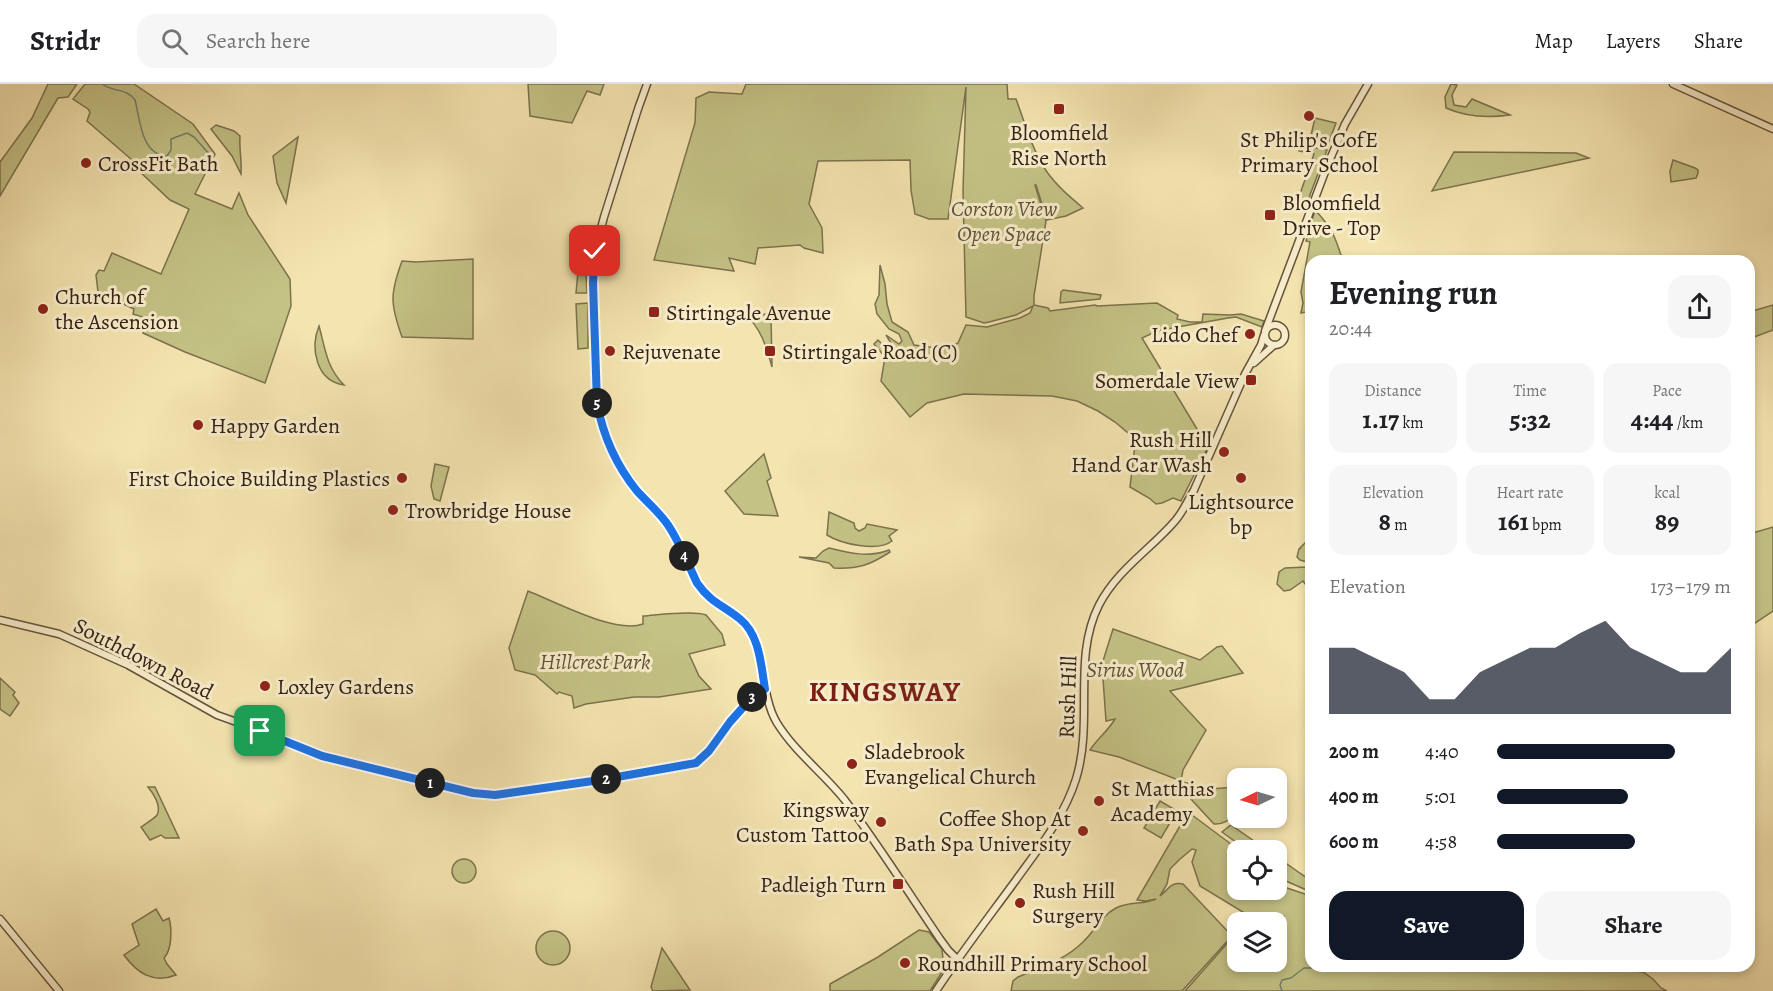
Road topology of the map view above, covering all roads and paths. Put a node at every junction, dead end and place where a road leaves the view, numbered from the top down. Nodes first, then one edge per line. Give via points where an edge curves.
1 (647, 84) edge
2 (1368, 84) edge
3 (1673, 84) edge
4 (1773, 129) edge
5 (1278, 300) junction
6 (1275, 325) junction
7 (1265, 333) junction
8 (1274, 345) junction
9 (1245, 374) junction
10 (0, 620) edge
11 (765, 689) junction
12 (0, 919) edge
13 (957, 959) junction
14 (59, 991) edge
15 (936, 991) edge

1 - 11 street via 595,251 600,419 615,458 669,526 703,592 749,627
2 - 5 street via 1328,164
3 - 4 street
5 - 6 street
5 - 7 street, Rush Hill
6 - 7 street
6 - 8 street via 1285,335 1281,343
7 - 8 street via 1266,340
7 - 9 street, Rush Hill
8 - 9 street, Rush Hill
9 - 13 street, Rush Hill via 1177,519 1120,575 1106,593 1090,627 1085,653 1081,760 1063,812
10 - 11 street, Southdown Road via 59,634 128,665 217,715 322,756 487,795 696,763 754,695
11 - 13 street via 778,724 843,798
12 - 14 street
13 - 15 street, Rush Hill

